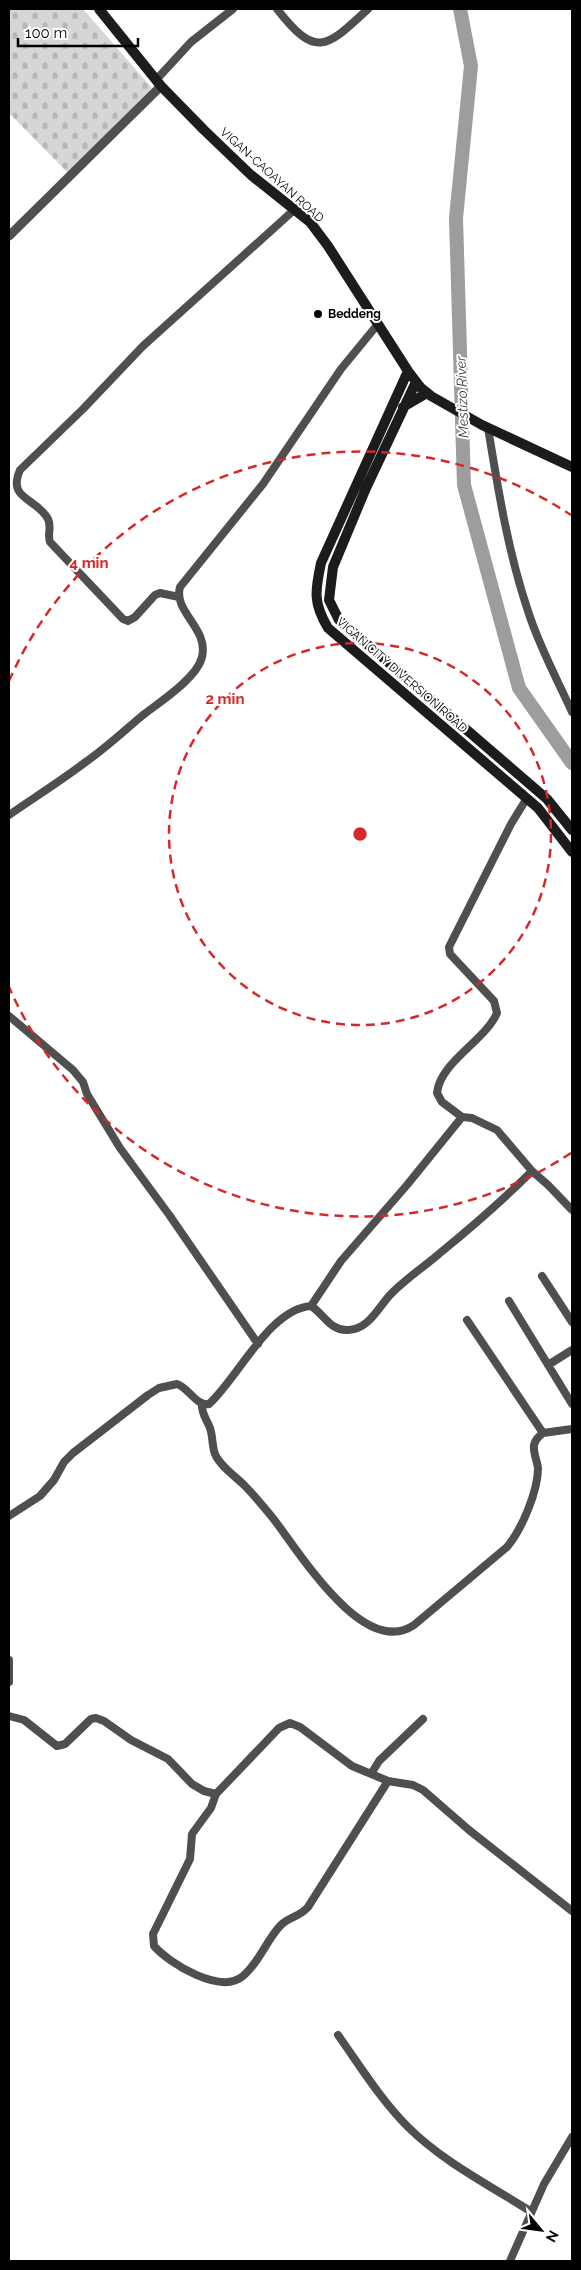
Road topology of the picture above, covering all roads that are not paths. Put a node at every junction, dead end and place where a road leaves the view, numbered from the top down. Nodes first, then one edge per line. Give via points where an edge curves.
1 (99, 9) edge
2 (233, 9) edge
3 (277, 9) edge
4 (368, 9) edge
5 (158, 83) junction
6 (294, 210) junction
7 (9, 236) edge
8 (378, 324) junction
9 (402, 361) junction
10 (408, 371) junction
11 (416, 382) junction
12 (429, 394) junction
13 (395, 399) junction
14 (402, 408) junction
15 (485, 427) junction
16 (572, 467) edge
17 (179, 597) junction
18 (426, 696) junction
19 (418, 706) junction
20 (572, 712) edge
21 (527, 798) junction
22 (9, 815) edge
23 (572, 830) edge
24 (572, 852) edge
25 (9, 1016) edge
26 (462, 1117) junction
27 (532, 1171) junction
28 (572, 1210) edge
29 (542, 1276) dead end
30 (509, 1301) dead end
31 (310, 1306) junction
32 (467, 1320) dead end
33 (572, 1322) edge
34 (258, 1344) junction
35 (572, 1350) edge
36 (548, 1365) junction
37 (202, 1404) junction
38 (572, 1404) edge
39 (572, 1429) edge
40 (543, 1433) junction
41 (9, 1516) edge
42 (9, 1660) edge
43 (9, 1682) edge
44 (9, 1716) edge
45 (423, 1719) dead end
46 (371, 1774) junction
47 (388, 1781) junction
48 (216, 1794) junction
49 (572, 1911) edge
50 (338, 2035) dead end
51 (572, 2137) edge
52 (530, 2211) junction
53 (510, 2261) edge

1 - 5 main road, VIGAN-CAOAYAN ROAD
2 - 5 street via 191,42
3 - 4 street via 297,34 317,43 335,37
5 - 6 main road, VIGAN-CAOAYAN ROAD via 251,175
5 - 7 street
6 - 8 main road, VIGAN-CAOAYAN ROAD via 310,222 328,246
6 - 17 street via 143,346 20,470 16,479 19,492 48,519 50,542 123,619 128,621 135,617 160,593
8 - 9 main road, VIGAN-CAOAYAN ROAD
8 - 17 street via 341,369 263,484 183,583
9 - 10 main road, VIGAN-CAOAYAN ROAD
9 - 13 main road, VIGAN CITY DIVERSION ROAD
10 - 11 main road, VIGAN-CAOAYAN ROAD
10 - 13 main road, VIGAN CITY DIVERSION ROAD
11 - 12 main road, VIGAN-CAOAYAN ROAD
11 - 14 main road, VIGAN CITY DIVERSION ROAD
12 - 14 main road
12 - 15 main road, VIGAN-CAOAYAN ROAD
13 - 19 main road, VIGAN CITY DIVERSION ROAD via 321,563 316,603 328,628
14 - 18 main road, VIGAN CITY DIVERSION ROAD via 333,567 329,600 338,620
15 - 16 main road, VIGAN-CAOAYAN ROAD
15 - 20 street via 528,611
17 - 22 street via 203,642 203,656 198,668 89,760
18 - 19 main road
18 - 23 main road, VIGAN CITY DIVERSION ROAD via 547,798
19 - 21 main road, VIGAN CITY DIVERSION ROAD
21 - 24 main road, VIGAN CITY DIVERSION ROAD
21 - 26 street via 449,947 450,954 497,1008 495,1018 440,1080 439,1098
25 - 34 street via 83,1082 120,1148
26 - 27 street via 467,1116 497,1130
26 - 31 street via 340,1261
27 - 28 street
27 - 31 street via 400,1285 361,1326 346,1331 338,1329
29 - 33 street
30 - 36 street
31 - 34 street via 283,1318
32 - 40 street
34 - 37 street via 212,1402
35 - 36 street
36 - 38 street
37 - 40 street via 218,1458 272,1517 324,1587 356,1616 393,1632 414,1625 511,1542 532,1496 538,1470 534,1445
37 - 41 street via 177,1384 155,1390 68,1457 40,1496
39 - 40 street
42 - 43 street
44 - 48 street via 24,1720 57,1746 65,1744 91,1719 99,1718 131,1740 168,1759 199,1789
45 - 46 street via 379,1761
46 - 47 street
46 - 48 street via 352,1766 290,1723 272,1733
47 - 48 street via 308,1907 301,1915 281,1925 247,1972 230,1981 195,1976 157,1949 153,1942 153,1934 191,1856 192,1834 211,1808
47 - 49 street via 424,1790
50 - 52 street via 392,2110 409,2128 436,2151
51 - 52 street
52 - 53 street

